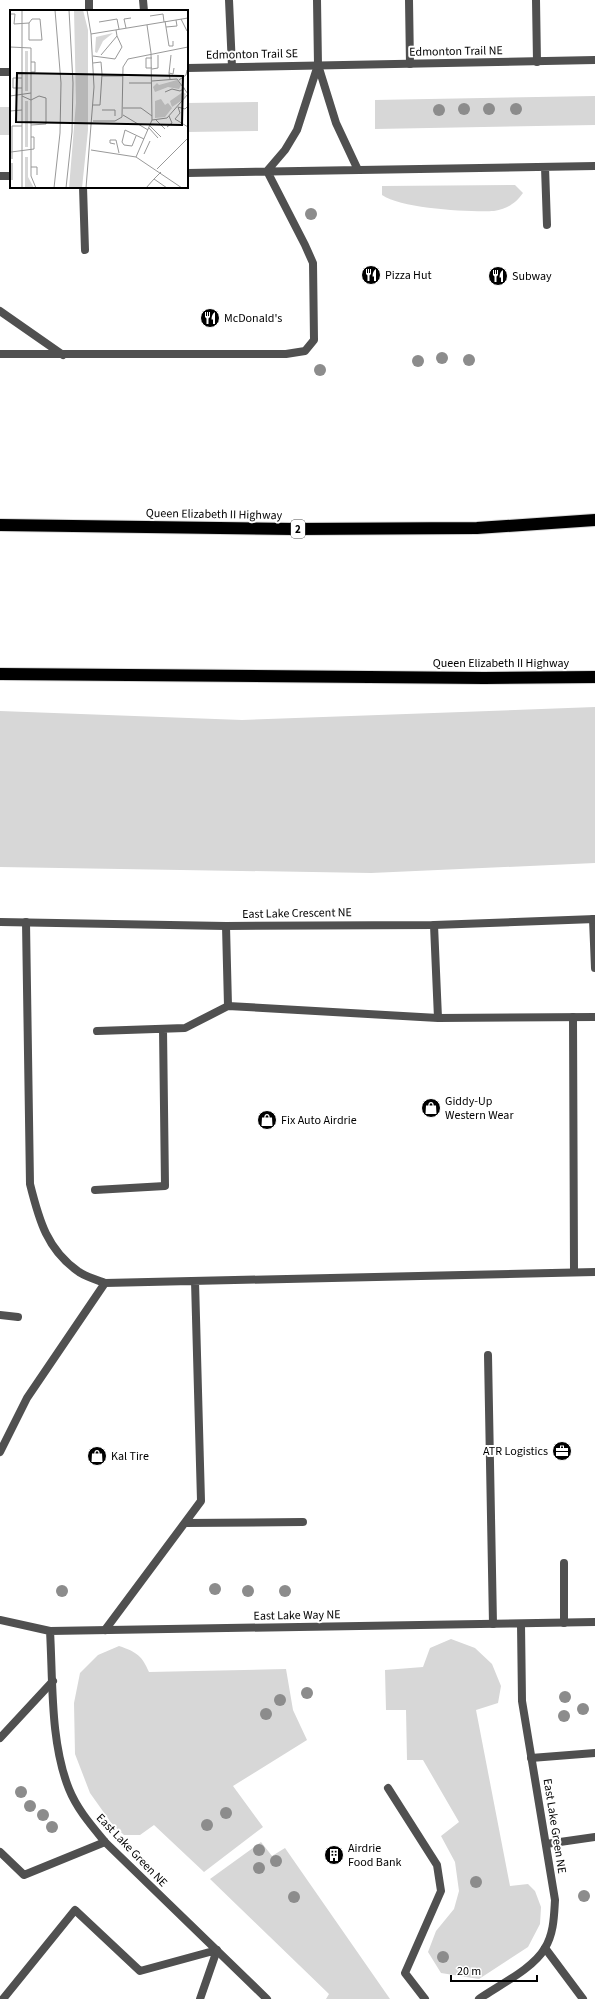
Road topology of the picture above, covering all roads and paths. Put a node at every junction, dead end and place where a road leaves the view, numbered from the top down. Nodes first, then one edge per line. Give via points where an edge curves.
1 (142, 0) edge
2 (230, 0) edge
3 (317, 0) edge
4 (409, 0) edge
5 (536, 0) edge
6 (144, 10) edge
7 (595, 60) edge
8 (537, 62) junction
9 (410, 64) junction
10 (318, 65) junction
11 (232, 67) junction
12 (188, 68) edge
13 (595, 166) edge
14 (545, 167) junction
15 (358, 170) junction
16 (267, 171) junction
17 (188, 173) edge
18 (84, 188) edge
19 (547, 226) dead end
20 (85, 250) dead end
21 (0, 311) edge
22 (0, 354) edge
23 (63, 355) junction
24 (595, 520) edge
25 (0, 525) edge
26 (0, 674) edge
27 (595, 676) edge
28 (594, 919) edge
29 (0, 922) edge
30 (26, 922) junction
31 (434, 924) junction
32 (226, 926) junction
33 (595, 968) edge
34 (228, 1006) junction
35 (595, 1017) edge
36 (438, 1018) junction
37 (574, 1018) junction
38 (163, 1028) junction
39 (97, 1031) dead end
40 (95, 1190) dead end
41 (574, 1272) junction
42 (595, 1272) edge
43 (195, 1281) junction
44 (105, 1283) junction
45 (0, 1315) edge
46 (18, 1317) dead end
47 (488, 1355) dead end
48 (0, 1452) edge
49 (303, 1522) dead end
50 (185, 1523) junction
51 (564, 1563) dead end
52 (0, 1620) edge
53 (595, 1622) edge
54 (564, 1623) junction
55 (493, 1624) junction
56 (521, 1624) junction
57 (105, 1630) junction
58 (50, 1631) junction
59 (53, 1681) junction
60 (0, 1738) edge
61 (595, 1753) edge
62 (531, 1758) junction
63 (388, 1788) dead end
64 (595, 1837) edge
65 (105, 1842) junction
66 (546, 1844) junction
67 (0, 1852) edge
68 (545, 1948) junction
69 (217, 1950) junction
70 (482, 1998) edge
71 (3, 1999) edge
72 (200, 1999) edge
73 (267, 1999) edge
74 (425, 1999) edge
75 (583, 1999) edge

1 - 6 street
2 - 11 street
3 - 10 street
4 - 9 street
5 - 8 street
7 - 8 street, Edmonton Trail NE
8 - 9 street, Edmonton Trail NE
9 - 10 street, Edmonton Trail NE
10 - 11 street, Edmonton Trail SE
10 - 15 street via 336,123
10 - 16 street via 297,130 285,150
11 - 12 street, Edmonton Trail SE
13 - 14 street
14 - 15 street
14 - 19 street
15 - 16 street
16 - 17 street
16 - 23 street via 306,245 313,264 314,340 305,351 286,354
18 - 20 street
21 - 23 street
22 - 23 street
24 - 25 highway, Queen Elizabeth II Highway / 2 via 461,528 294,529
26 - 27 highway, Queen Elizabeth II Highway via 484,678
28 - 31 street, East Lake Crescent NE
28 - 33 street
29 - 30 street, East Lake Crescent NE
30 - 32 street, East Lake Crescent NE
30 - 44 street via 30,1184 39,1220 56,1252 80,1272
31 - 32 street, East Lake Crescent NE
31 - 36 street
32 - 34 street
34 - 36 street
34 - 38 street via 185,1028
35 - 37 street
36 - 37 street
37 - 41 street
38 - 39 street
38 - 40 street via 166,1186
41 - 42 street
41 - 43 street
43 - 44 street
43 - 50 street via 201,1502
44 - 48 street via 27,1398
45 - 46 street
47 - 55 street
49 - 50 street
50 - 57 street
51 - 54 street
52 - 58 street, East Lake Way NE
53 - 54 street, East Lake Way NE
54 - 56 street, East Lake Way NE
55 - 56 street, East Lake Way NE
55 - 57 street, East Lake Way NE
56 - 62 street, East Lake Green NE via 522,1701
57 - 58 street, East Lake Way NE
58 - 59 street, East Lake Green NE
59 - 60 street
59 - 65 street, East Lake Green NE via 60,1762 69,1789 83,1816
61 - 62 street
62 - 66 street, East Lake Green NE
63 - 74 street via 437,1865 441,1891 405,1973
64 - 66 street
65 - 67 street via 24,1875
65 - 69 street, East Lake Green NE
66 - 68 street, East Lake Green NE via 555,1900 554,1924
68 - 70 street, East Lake Green NE via 531,1964
68 - 75 street
69 - 71 street via 140,1971 75,1910
69 - 72 street
69 - 73 street, East Lake Green NE

